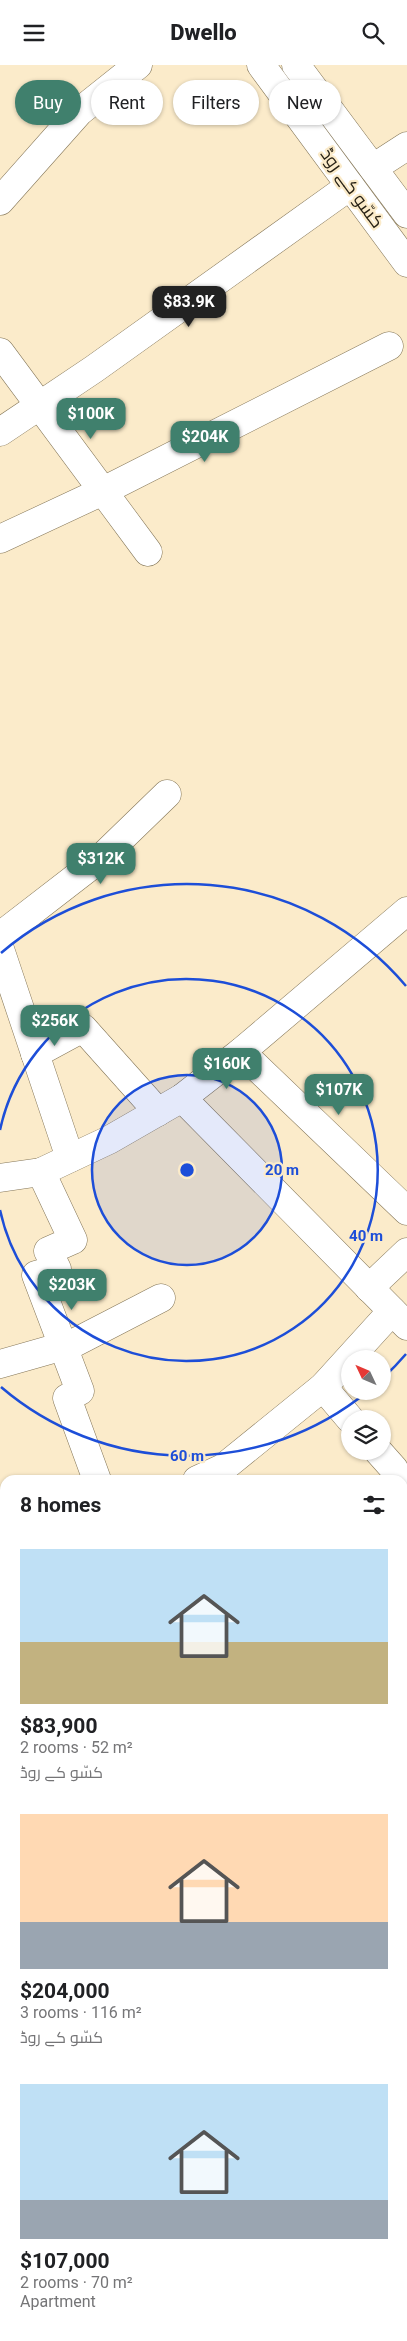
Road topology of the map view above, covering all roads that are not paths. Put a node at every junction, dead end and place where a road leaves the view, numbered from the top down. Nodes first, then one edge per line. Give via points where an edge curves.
1 (138, 65) edge
2 (261, 65) edge
3 (296, 65) edge
4 (407, 145) edge
5 (373, 168) junction
6 (350, 187) junction
7 (0, 201) edge
8 (407, 214) edge
9 (407, 263) edge
10 (389, 346) dead end
11 (0, 352) edge
12 (39, 404) junction
13 (0, 432) edge
14 (103, 491) junction
15 (0, 539) edge
16 (148, 552) dead end
17 (167, 794) dead end
18 (407, 911) edge
19 (0, 936) edge
20 (0, 949) edge
21 (241, 1053) junction
22 (35, 1054) junction
23 (182, 1098) junction
24 (158, 1112) junction
25 (70, 1158) junction
26 (40, 1172) junction
27 (0, 1178) edge
28 (407, 1211) edge
29 (407, 1252) edge
30 (369, 1289) junction
31 (161, 1298) dead end
32 (399, 1319) edge
33 (62, 1346) junction
34 (0, 1364) edge
35 (323, 1387) junction
36 (342, 1410) edge
37 (386, 1460) edge
38 (95, 1475) edge
39 (208, 1475) edge
40 (397, 1475) edge

1 - 7 street via 79,112
2 - 6 street, کسّو کے روڈ
3 - 5 street, کسّو کے روڈ
4 - 5 street
5 - 8 street, کسّو کے روڈ
6 - 9 street, کسّو کے روڈ
6 - 12 street via 94,369
10 - 14 street
11 - 12 street
12 - 13 street
12 - 14 street
14 - 15 street
14 - 16 street
17 - 19 street via 101,858
18 - 21 street
20 - 22 street
21 - 23 street
21 - 28 street
22 - 24 street via 83,1028
22 - 25 street
23 - 24 street
23 - 30 street
24 - 25 street via 110,1140
25 - 26 street
26 - 27 street
26 - 33 street via 73,1240 48,1251 57,1269 36,1275
29 - 30 street
30 - 32 street
31 - 33 street via 74,1343
32 - 35 street
33 - 34 street
33 - 38 street via 80,1391 67,1398
35 - 36 street
35 - 39 street via 223,1468
37 - 40 street

